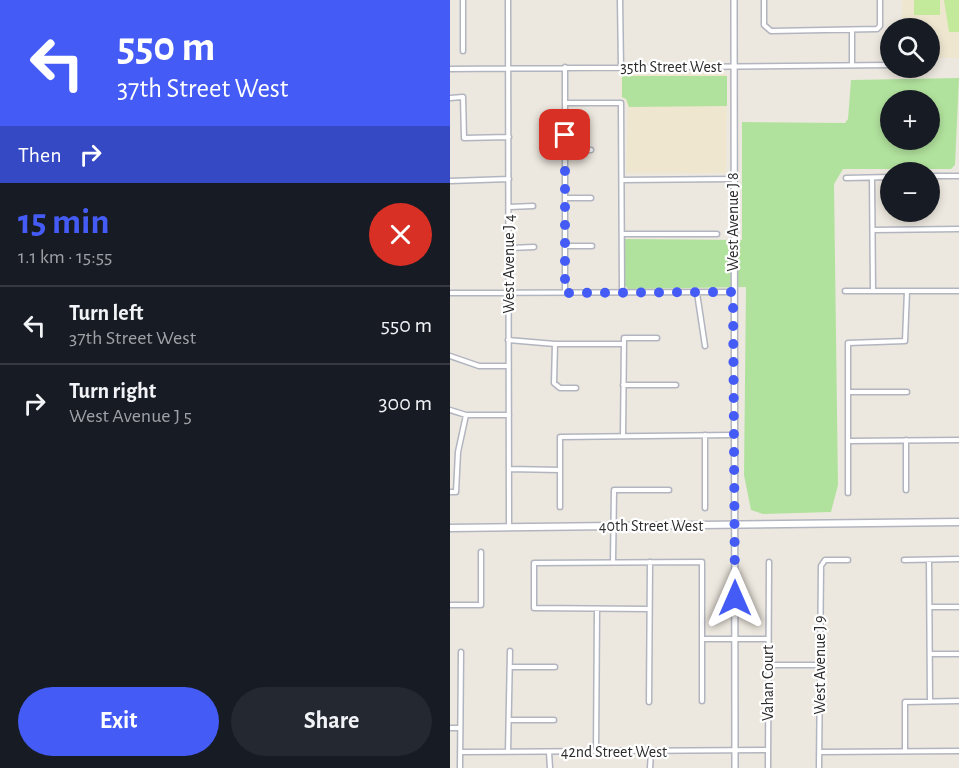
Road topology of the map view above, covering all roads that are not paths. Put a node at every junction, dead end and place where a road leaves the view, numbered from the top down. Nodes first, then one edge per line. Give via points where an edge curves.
1 (463, 0) edge
2 (508, 0) edge
3 (620, 0) edge
4 (734, 0) edge
5 (764, 0) edge
6 (880, 0) edge
7 (852, 30) junction
8 (463, 51) dead end
9 (852, 65) junction
10 (880, 65) edge
11 (734, 66) junction
12 (565, 67) junction
13 (508, 68) junction
14 (621, 68) junction
15 (450, 69) edge
16 (450, 98) edge
17 (565, 103) junction
18 (509, 137) junction
19 (591, 150) dead end
20 (565, 151) junction
21 (940, 176) edge
22 (959, 176) edge
23 (846, 178) dead end
24 (872, 178) junction
25 (880, 178) edge
26 (509, 179) junction
27 (733, 179) junction
28 (622, 180) junction
29 (450, 181) edge
30 (565, 198) junction
31 (591, 198) dead end
32 (533, 206) dead end
33 (509, 207) junction
34 (959, 229) edge
35 (873, 230) junction
36 (622, 234) junction
37 (717, 234) dead end
38 (566, 246) junction
39 (592, 246) dead end
40 (534, 247) dead end
41 (509, 248) junction
42 (845, 291) dead end
43 (873, 291) junction
44 (907, 291) junction
45 (959, 291) edge
46 (733, 292) junction
47 (450, 293) edge
48 (509, 293) junction
49 (565, 293) junction
50 (622, 293) junction
51 (697, 293) junction
52 (657, 338) dead end
53 (508, 340) junction
54 (555, 344) junction
55 (624, 344) junction
56 (705, 346) dead end
57 (450, 356) edge
58 (508, 366) junction
59 (623, 385) junction
60 (676, 385) dead end
61 (576, 388) dead end
62 (848, 392) junction
63 (907, 392) dead end
64 (450, 410) edge
65 (466, 415) junction
66 (509, 415) junction
67 (705, 435) junction
68 (733, 435) junction
69 (623, 436) junction
70 (906, 440) junction
71 (959, 440) edge
72 (848, 441) junction
73 (510, 469) junction
74 (560, 470) junction
75 (669, 490) dead end
76 (906, 490) dead end
77 (450, 492) edge
78 (848, 494) dead end
79 (560, 507) dead end
80 (705, 508) dead end
81 (959, 522) edge
82 (614, 526) junction
83 (735, 526) junction
84 (450, 528) edge
85 (509, 528) junction
86 (482, 552) dead end
87 (959, 559) edge
88 (848, 560) dead end
89 (904, 560) dead end
90 (929, 560) junction
91 (613, 562) junction
92 (650, 562) junction
93 (769, 562) dead end
94 (450, 605) edge
95 (930, 607) junction
96 (959, 607) edge
97 (597, 609) junction
98 (649, 609) junction
99 (702, 639) junction
100 (735, 639) junction
101 (768, 639) junction
102 (510, 651) dead end
103 (460, 652) dead end
104 (930, 654) junction
105 (959, 654) edge
106 (768, 665) junction
107 (820, 665) junction
108 (510, 667) junction
109 (555, 667) dead end
110 (702, 700) dead end
111 (930, 701) junction
112 (959, 701) edge
113 (649, 702) dead end
114 (509, 720) junction
115 (554, 720) dead end
116 (450, 728) edge
117 (460, 728) junction
118 (767, 750) junction
119 (508, 751) junction
120 (735, 751) junction
121 (905, 751) junction
122 (460, 752) junction
123 (549, 752) junction
124 (596, 752) junction
125 (651, 752) junction
126 (820, 752) junction
127 (959, 752) edge
128 (460, 768) edge
129 (550, 768) edge
130 (651, 768) edge
131 (735, 768) edge
132 (768, 768) edge
133 (819, 768) edge

1 - 8 street
2 - 13 street, West Avenue J 4
3 - 14 street
4 - 11 street, West Avenue J 8
5 - 7 street via 766,29
6 - 7 street via 879,28
7 - 9 street
9 - 10 street, 35th Street West
9 - 11 street, 35th Street West
11 - 14 street, 35th Street West
11 - 27 street, West Avenue J 8
12 - 13 street, 35th Street West
12 - 14 street, 35th Street West
12 - 17 street
13 - 15 street, 35th Street West
13 - 18 street, West Avenue J 4
16 - 18 street via 464,97 464,138
17 - 20 street
17 - 28 street via 621,103
18 - 26 street, West Avenue J 4
19 - 20 street
20 - 30 street
21 - 22 street
23 - 24 street
24 - 25 street
24 - 35 street
26 - 29 street
26 - 33 street, West Avenue J 4
27 - 28 street
27 - 46 street, West Avenue J 8
28 - 36 street
30 - 31 street
30 - 38 street
32 - 33 street
33 - 41 street, West Avenue J 4
34 - 35 street
35 - 43 street
36 - 37 street
36 - 50 street
38 - 39 street
38 - 49 street
40 - 41 street
41 - 48 street, West Avenue J 4
42 - 43 street
43 - 44 street
44 - 45 street
44 - 62 street via 905,341 848,343
46 - 51 street
46 - 68 street, West Avenue J 8
47 - 48 street
48 - 49 street
48 - 53 street, West Avenue J 4
49 - 50 street
50 - 51 street
51 - 56 street
52 - 55 street via 624,338
53 - 54 street
53 - 58 street, West Avenue J 4
54 - 55 street
54 - 61 street via 554,383 560,388
55 - 59 street
57 - 58 street via 479,366
58 - 66 street, West Avenue J 4
59 - 60 street
59 - 69 street
62 - 63 street
62 - 72 street
64 - 65 street
65 - 66 street
65 - 77 street via 458,453 456,492
66 - 73 street, West Avenue J 4
67 - 68 street
67 - 69 street
67 - 80 street
68 - 83 street, West Avenue J 8
69 - 74 street via 560,437
70 - 71 street
70 - 72 street
70 - 76 street
72 - 78 street
73 - 74 street
73 - 85 street, West Avenue J 4
74 - 79 street
75 - 82 street via 614,490
81 - 83 main road, 40th Street West
82 - 83 main road, 40th Street West
82 - 85 main road, 40th Street West
82 - 91 street
83 - 100 street, West Avenue J 8
84 - 85 main road, 40th Street West
86 - 94 street via 482,605
87 - 90 street
88 - 107 street, West Avenue J 9 via 822,562
89 - 90 street
90 - 95 street
91 - 92 street
91 - 97 street via 534,563 534,608
92 - 98 street
92 - 99 street via 702,562
93 - 101 street, Vahan Court
95 - 96 street
95 - 104 street
97 - 98 street
97 - 124 street
98 - 113 street
99 - 100 street
99 - 110 street
100 - 101 street
100 - 120 street, West Avenue J 8
101 - 106 street, Vahan Court
102 - 108 street
103 - 117 street
104 - 105 street
104 - 111 street
106 - 107 street
106 - 118 street, Vahan Court
107 - 126 street, West Avenue J 9
108 - 109 street
108 - 114 street
111 - 112 street
111 - 121 street via 904,702
114 - 115 street
114 - 119 street
116 - 117 street
117 - 122 street
118 - 120 street, 42nd Street West
118 - 132 street, Vahan Court
119 - 122 street, 42nd Street West
119 - 123 street, 42nd Street West
120 - 125 street, 42nd Street West
120 - 131 street, West Avenue J 8
121 - 126 street
121 - 127 street
122 - 128 street
123 - 124 street, 42nd Street West
123 - 129 street
124 - 125 street, 42nd Street West
125 - 130 street
126 - 133 street, West Avenue J 9

